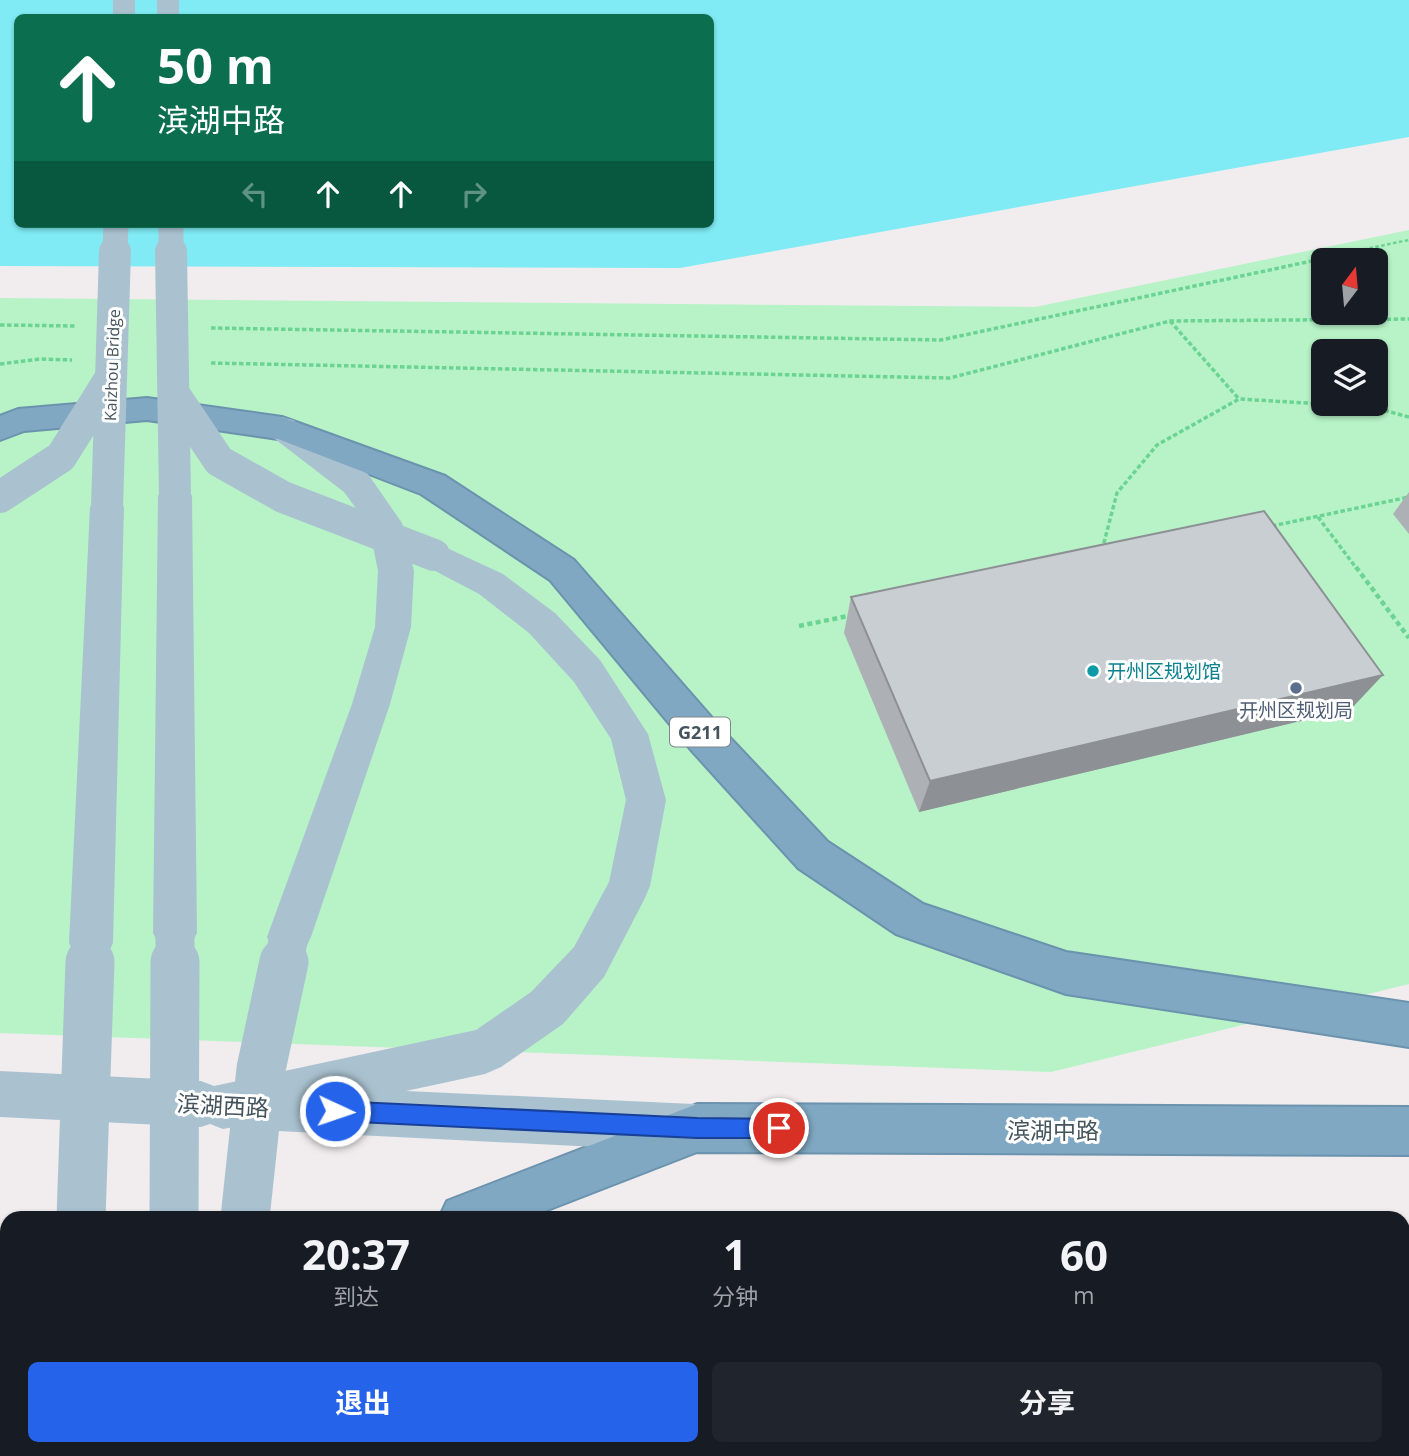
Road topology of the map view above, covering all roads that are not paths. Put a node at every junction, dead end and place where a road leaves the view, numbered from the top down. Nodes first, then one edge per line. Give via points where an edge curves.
1 (116, 228) edge
2 (171, 228) edge
3 (111, 377) junction
4 (174, 394) junction
5 (6, 424) edge
6 (282, 428) junction
7 (0, 497) edge
8 (1409, 1025) edge
9 (0, 1094) edge
10 (223, 1105) junction
11 (697, 1128) junction
12 (1409, 1131) edge
13 (81, 1211) edge
14 (174, 1211) edge
15 (246, 1211) edge
16 (482, 1211) edge

1 - 3 main road, Kaizhou Bridge, bridge
2 - 4 main road, bridge
3 - 7 main road, bridge via 61,457
3 - 13 main road, Kaizhou Bridge, bridge
4 - 10 main road, bridge via 219,461 283,497 433,555 491,584 542,623 587,671 629,734 646,800 629,886 589,962 547,1008 485,1051
4 - 14 main road, bridge
5 - 6 highway, G211 via 147,409
6 - 8 highway, G211 via 433,485 562,570 706,739 813,855 911,920 1066,973
6 - 15 main road, bridge via 356,483 386,523 396,571 393,627 371,704 289,937 261,1069
9 - 10 main road, 滨湖西路
10 - 11 main road, 滨湖西路
11 - 12 highway, 滨湖中路
11 - 16 highway

